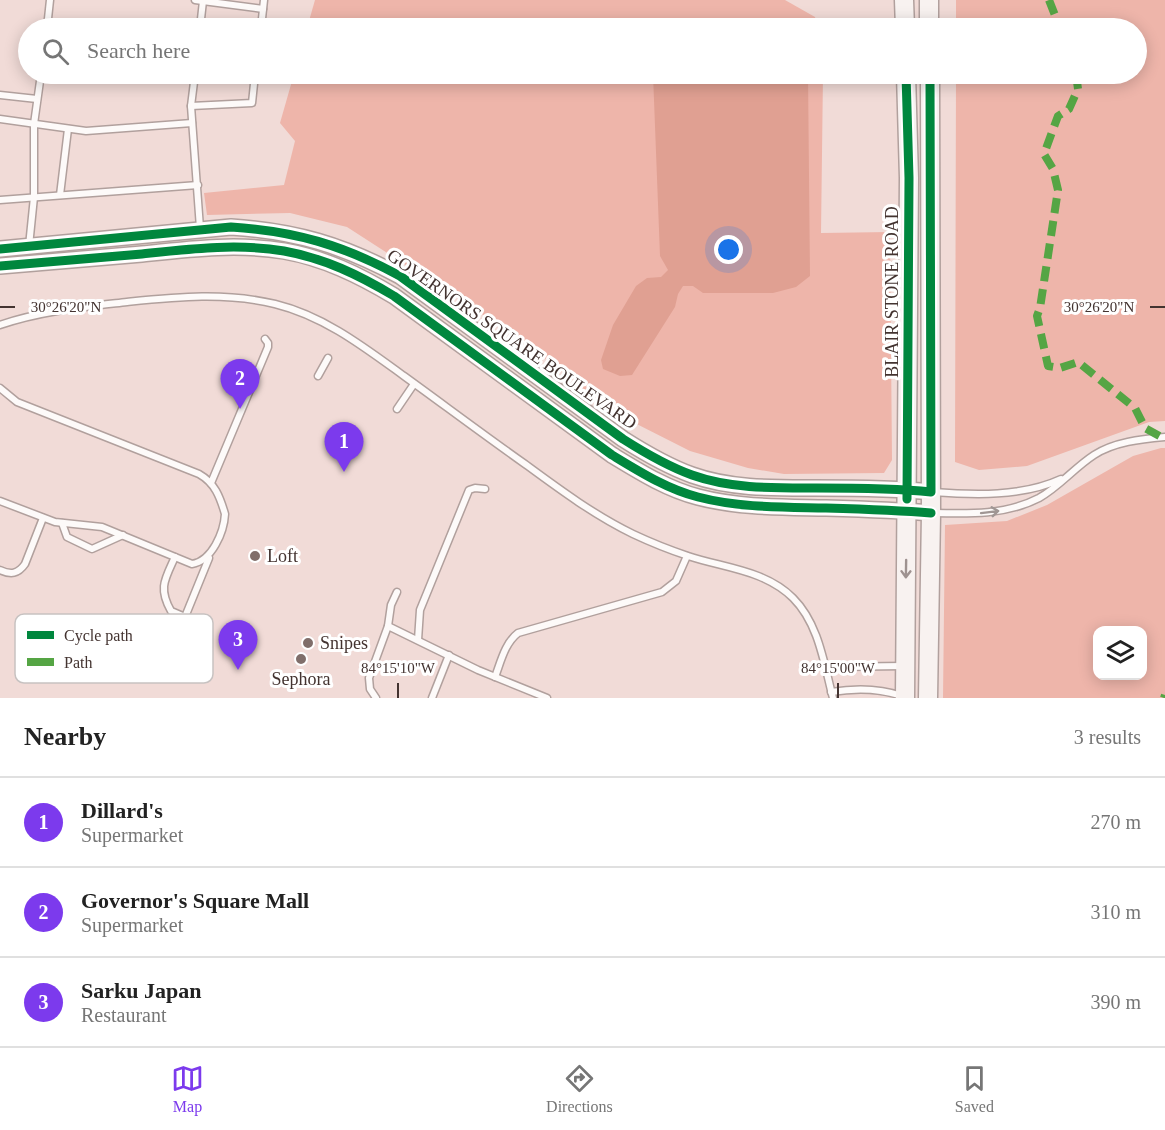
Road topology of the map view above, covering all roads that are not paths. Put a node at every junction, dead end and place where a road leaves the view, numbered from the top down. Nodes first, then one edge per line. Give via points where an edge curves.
1 (50, 0) edge
2 (195, 0) edge
3 (264, 0) edge
4 (904, 0) edge
5 (929, 0) edge
6 (203, 1) edge
7 (263, 9) junction
8 (48, 18) edge
9 (201, 18) edge
10 (262, 18) edge
11 (905, 18) edge
12 (930, 18) edge
13 (39, 84) edge
14 (194, 84) edge
15 (254, 84) edge
16 (906, 84) edge
17 (930, 84) edge
18 (0, 94) edge
19 (37, 99) junction
20 (191, 106) junction
21 (0, 120) edge
22 (192, 123) junction
23 (34, 124) junction
24 (68, 129) junction
25 (198, 185) junction
26 (60, 195) junction
27 (34, 197) junction
28 (0, 200) edge
29 (200, 229) junction
30 (29, 247) junction
31 (201, 248) junction
32 (0, 249) edge
33 (0, 266) edge
34 (0, 325) edge
35 (265, 339) dead end
36 (328, 358) dead end
37 (318, 376) dead end
38 (414, 384) junction
39 (0, 388) edge
40 (397, 409) dead end
41 (1165, 437) edge
42 (638, 448) junction
43 (626, 464) junction
44 (1070, 475) junction
45 (211, 483) junction
46 (485, 489) dead end
47 (907, 490) junction
48 (931, 492) junction
49 (0, 501) edge
50 (907, 511) junction
51 (931, 513) junction
52 (43, 518) junction
53 (62, 523) junction
54 (124, 535) junction
55 (211, 554) junction
56 (687, 556) junction
57 (175, 557) junction
58 (0, 570) edge
59 (397, 592) dead end
60 (178, 614) edge
61 (186, 614) edge
62 (388, 626) junction
63 (418, 640) junction
64 (449, 655) junction
65 (905, 666) junction
66 (825, 667) junction
67 (495, 677) junction
68 (928, 693) edge
69 (832, 695) edge
70 (904, 697) edge
71 (376, 698) edge
72 (432, 698) edge
73 (547, 698) edge

1 - 8 lane
2 - 6 lane
3 - 7 lane
4 - 11 main road
5 - 12 main road
6 - 7 lane
6 - 9 lane
7 - 10 lane
13 - 19 lane
14 - 20 lane
15 - 20 lane via 252,103
16 - 47 main road, BLAIR STONE ROAD
17 - 48 main road
18 - 19 lane
19 - 23 lane
20 - 22 lane
21 - 23 lane
22 - 24 lane
22 - 25 lane
23 - 24 lane
23 - 27 lane
24 - 26 lane
25 - 26 lane
25 - 29 lane
26 - 27 lane
27 - 28 lane
27 - 30 lane
29 - 30 street, GOVERNORS SQUARE BOULEVARD
29 - 31 street
29 - 42 street, GOVERNORS SQUARE BOULEVARD via 265,229 307,237 366,257 400,276
30 - 32 street, GOVERNORS SQUARE BOULEVARD
31 - 33 street, GOVERNORS SQUARE BOULEVARD
31 - 43 street, GOVERNORS SQUARE BOULEVARD via 285,251 358,274
34 - 38 lane via 68,309 227,296 277,305 326,323
35 - 45 lane via 268,346
36 - 37 lane
38 - 40 lane
38 - 56 lane via 576,501 633,534
39 - 45 lane via 17,402 199,474
41 - 44 lane, GOVERNORS SQUARE BOULEVARD via 1108,448
42 - 43 street
42 - 47 street, GOVERNORS SQUARE BOULEVARD via 693,476 721,482 772,488
43 - 50 street, GOVERNORS SQUARE BOULEVARD via 673,489 725,502
44 - 48 lane, GOVERNORS SQUARE BOULEVARD via 1018,490 977,494
51 -> 44 lane, GOVERNORS SQUARE BOULEVARD via 978,514 1020,506 1052,490
45 - 55 lane via 225,514
46 - 63 lane via 469,490 420,609
47 - 48 street, GOVERNORS SQUARE BOULEVARD
47 - 50 main road, BLAIR STONE ROAD
48 - 51 main road
49 - 52 lane
50 - 51 street, GOVERNORS SQUARE BOULEVARD
50 -> 65 main road, BLAIR STONE ROAD
51 - 68 main road
52 - 53 lane
52 - 58 lane via 26,564 10,574
53 - 54 lane via 102,527
53 - 54 lane via 67,537 92,549
54 - 57 lane
55 - 57 lane via 192,564
55 - 61 lane
56 - 66 lane via 759,576 794,598 817,636
56 - 67 lane via 676,581 662,592 518,633 505,651
57 - 60 lane via 163,585 171,611
59 - 62 lane
62 - 63 lane
62 - 71 lane via 369,678
63 - 64 lane
64 - 67 lane
64 - 72 lane
65 - 66 lane
65 - 68 main road via 921,678
65 - 70 main road, BLAIR STONE ROAD
66 - 69 lane
67 - 73 lane
69 - 70 lane via 870,689

